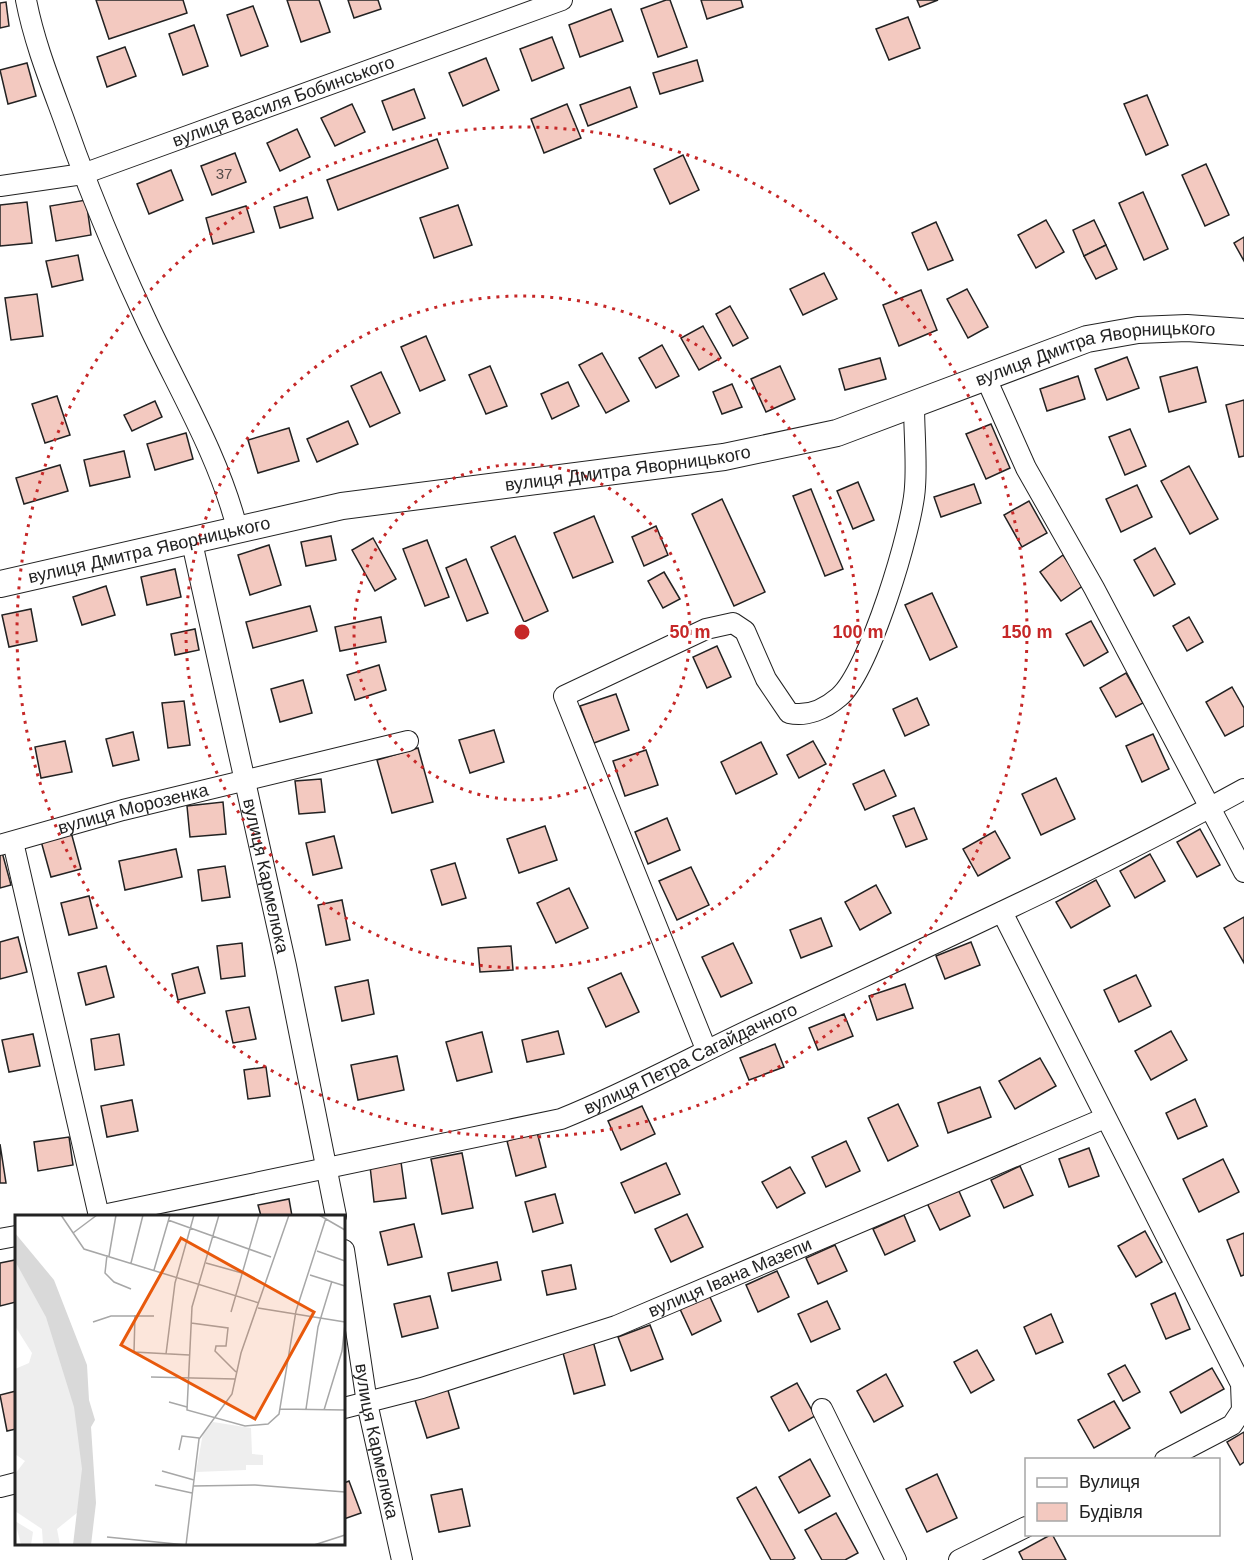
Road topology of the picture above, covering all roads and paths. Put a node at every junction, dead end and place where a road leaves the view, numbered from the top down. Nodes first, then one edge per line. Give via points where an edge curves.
1 (26, 0) edge
2 (562, 0) edge
3 (83, 174) junction
4 (0, 186) edge
5 (1244, 332) edge
6 (985, 376) junction
7 (914, 404) junction
8 (237, 528) junction
9 (191, 538) junction
10 (0, 584) edge
11 (408, 741) dead end
12 (244, 782) junction
13 (1244, 789) edge
14 (1210, 807) junction
15 (7, 843) edge
16 (1244, 872) edge
17 (1002, 912) junction
18 (706, 1050) junction
19 (1105, 1118) junction
20 (325, 1167) junction
21 (98, 1215) edge
22 (103, 1215) edge
23 (336, 1215) edge
24 (15, 1236) edge
25 (0, 1239) edge
26 (345, 1257) edge
27 (367, 1403) junction
28 (345, 1408) edge
29 (822, 1409) dead end
30 (1169, 1458) edge
31 (15, 1483) edge
32 (0, 1487) edge
33 (1025, 1527) edge
34 (402, 1560) edge
35 (896, 1560) edge
36 (958, 1560) edge

1 - 3 street via 32,32
2 - 3 street, вулиця Василя Бобинського
3 - 4 street, вулиця Василя Бобинського
3 - 8 street via 227,492
5 - 6 street, вулиця Дмитра Яворницького via 1138,330 1087,339
6 - 7 street, вулиця Дмитра Яворницького
6 - 14 street via 1026,468
7 - 8 street, вулиця Дмитра Яворницького via 837,433 724,457 342,506
7 - 18 street via 915,488 906,543 866,653 841,696 816,712 801,716 789,713 766,679 745,631 733,623 706,629 564,696
8 - 9 street, вулиця Дмитра Яворницького
9 - 10 street, вулиця Дмитра Яворницького
9 - 12 street, вулиця Кармелюка
11 - 12 street, вулиця Морозенка
12 - 15 street, вулиця Морозенка via 123,810
12 - 20 street, вулиця Кармелюка via 286,966
13 - 14 street, вулиця Петра Сагайдачного
14 - 16 street
14 - 17 street, вулиця Петра Сагайдачного
15 - 21 street
17 - 18 street, вулиця Петра Сагайдачного
17 - 19 street
18 - 20 street, вулиця Петра Сагайдачного via 609,1100 561,1119
19 - 27 street, вулиця Івана Мазепи via 616,1326
19 - 30 street via 1242,1390 1242,1410 1232,1425
20 - 22 street, вулиця Петра Сагайдачного
20 - 23 street, вулиця Кармелюка
24 - 25 street
26 - 27 street, вулиця Кармелюка
27 - 28 street, вулиця Івана Мазепи
27 - 34 street, вулиця Кармелюка
29 - 35 street
31 - 32 street
33 - 36 street

